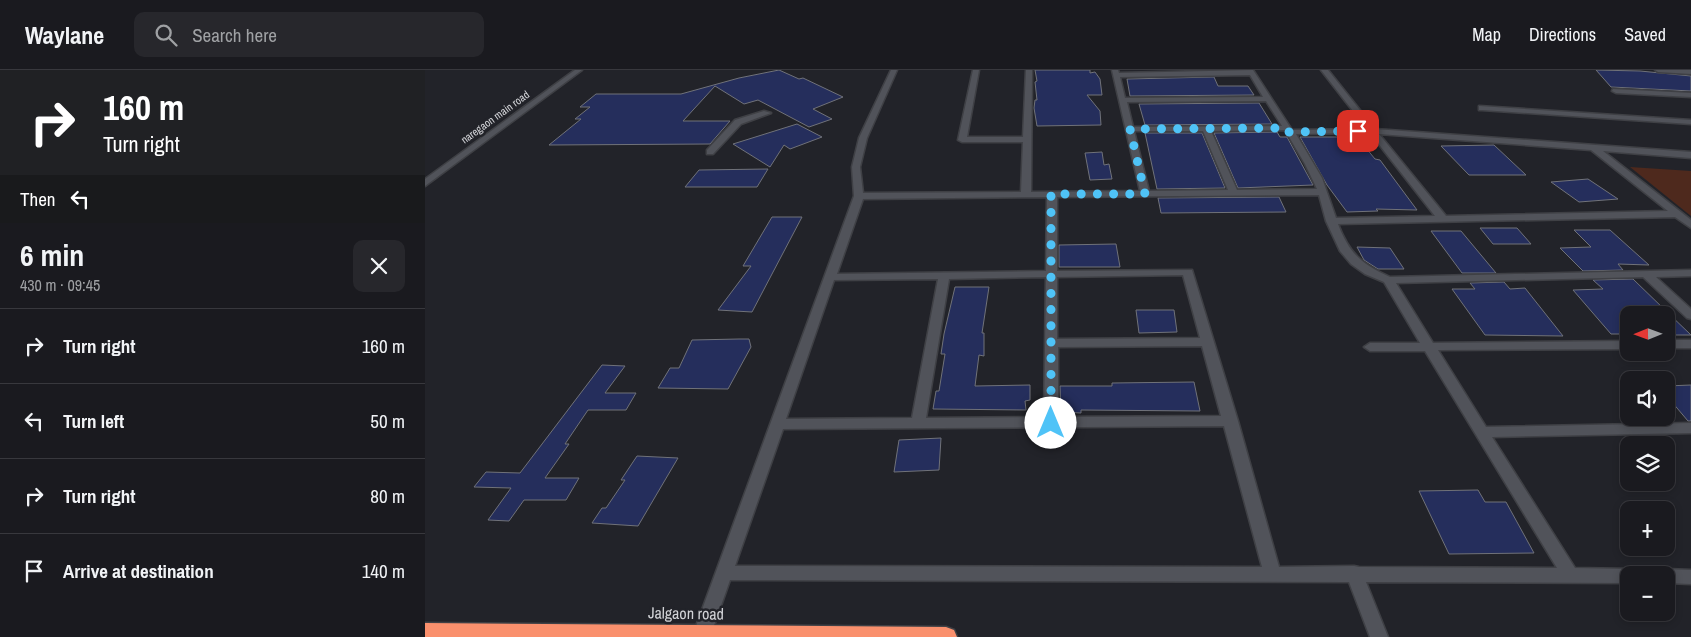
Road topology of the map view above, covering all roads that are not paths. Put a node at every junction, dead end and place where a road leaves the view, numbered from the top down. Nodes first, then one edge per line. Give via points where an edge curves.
1 (570, 70) edge
2 (579, 70) edge
3 (893, 70) edge
4 (976, 70) edge
5 (1029, 70) edge
6 (1324, 70) edge
7 (1658, 70) edge
8 (1116, 72) edge
9 (1251, 72) edge
10 (1691, 72) edge
11 (1616, 91) dead end
12 (1691, 95) edge
13 (1268, 98) junction
14 (1123, 100) junction
15 (1482, 108) dead end
16 (767, 113) dead end
17 (1691, 122) edge
18 (1206, 128) junction
19 (1130, 129) junction
20 (1287, 130) junction
21 (1375, 131) junction
22 (1027, 139) junction
23 (1594, 148) junction
24 (710, 152) dead end
25 (1691, 155) edge
26 (425, 173) edge
27 (425, 183) edge
28 (1323, 192) junction
29 (1234, 193) junction
30 (1051, 194) junction
31 (1145, 194) junction
32 (1026, 195) junction
33 (859, 196) junction
34 (1677, 214) junction
35 (1443, 219) junction
36 (1331, 221) junction
37 (1691, 225) edge
38 (1691, 273) edge
39 (1646, 274) junction
40 (1051, 275) junction
41 (944, 276) junction
42 (830, 277) junction
43 (1388, 280) junction
44 (1691, 315) edge
45 (1208, 342) junction
46 (1051, 343) junction
47 (1675, 344) edge
48 (1691, 344) edge
49 (1620, 345) edge
50 (1428, 346) junction
51 (1370, 347) dead end
52 (1231, 422) junction
53 (1051, 423) junction
54 (777, 424) junction
55 (918, 424) junction
56 (1691, 428) edge
57 (1481, 432) junction
58 (723, 573) junction
59 (1272, 573) junction
60 (1354, 573) junction
61 (1569, 575) junction
62 (1620, 576) edge
63 (1675, 576) edge
64 (1691, 577) edge
65 (425, 633) edge
66 (701, 635) edge
67 (946, 637) edge
68 (1379, 637) edge

1 - 26 street, naregaon main road
2 - 27 street, naregaon main road
3 - 33 street via 863,138 856,167
4 - 22 street via 963,140
5 - 22 street
6 - 21 street
7 - 10 street
8 - 9 street
8 - 14 street
9 - 13 street
11 - 12 street
13 - 14 street
13 - 20 street
14 - 19 street
15 - 17 street
16 - 24 street via 738,122
18 - 19 street
18 - 20 street
18 - 29 street
19 - 31 street
20 - 21 street
20 - 28 street
21 - 23 street
21 - 35 street
22 - 32 street
23 - 25 street
23 - 34 street
28 - 29 street
28 - 36 street
29 - 31 street
30 - 31 street
30 - 32 street
30 - 40 street
32 - 33 street
33 - 42 street
34 - 35 street
34 - 37 street
35 - 36 street
36 - 43 street via 1340,242 1355,262 1369,274
38 - 39 street
39 - 43 street
39 - 44 street
40 - 41 street
40 - 45 street via 1188,272
40 - 46 street
41 - 42 street
41 - 55 street
42 - 54 street
43 - 50 street
45 - 46 street
45 - 52 street
46 - 53 street
47 - 48 street
49 - 50 street
50 - 51 street
50 - 57 street
52 - 53 street
52 - 59 street
53 - 55 street
54 - 55 street
54 - 58 street
56 - 57 street
57 - 61 street
58 - 59 street
58 - 66 street
59 - 60 street
60 - 61 street
60 - 68 street
61 - 62 street
63 - 64 street
65 - 66 highway, Jalgaon road
66 - 67 highway, Jalgaon road

